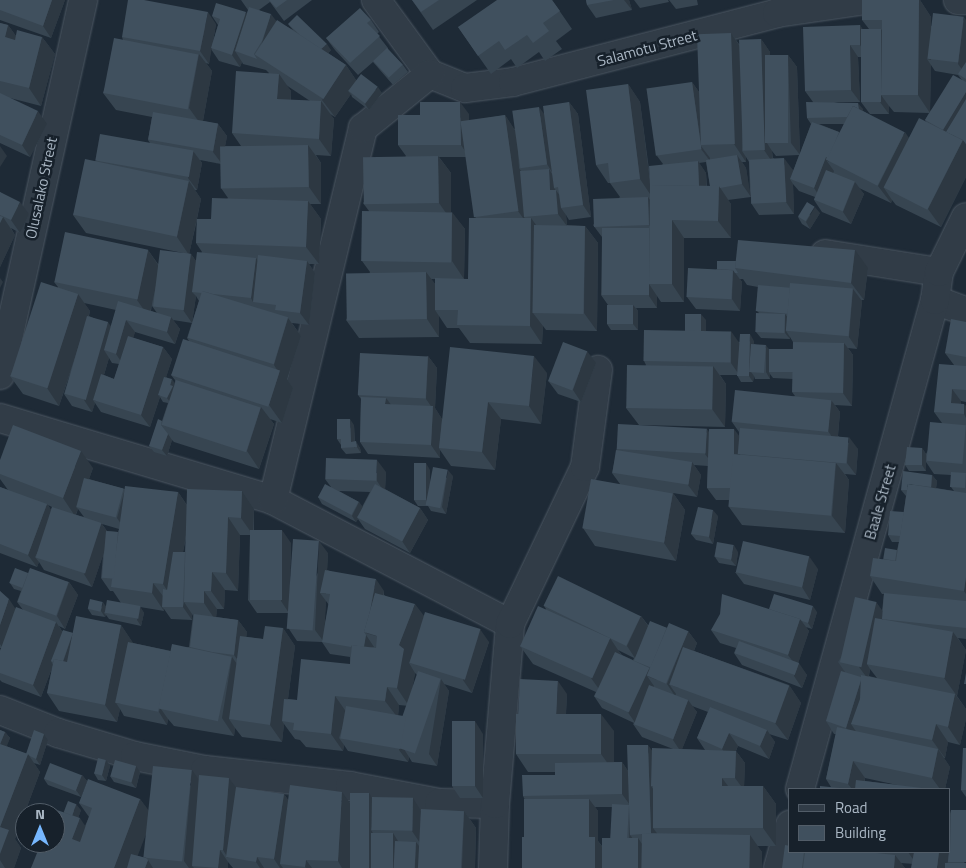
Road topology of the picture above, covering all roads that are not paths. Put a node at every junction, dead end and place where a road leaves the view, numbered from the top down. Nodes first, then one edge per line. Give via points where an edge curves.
1 (83, 0) edge
2 (376, 0) edge
3 (866, 0) edge
4 (958, 0) edge
5 (966, 0) edge
6 (430, 74) junction
7 (966, 217) edge
8 (803, 251) edge
9 (939, 272) junction
10 (935, 300) junction
11 (966, 311) edge
12 (598, 370) dead end
13 (0, 375) edge
14 (0, 418) edge
15 (273, 500) junction
16 (510, 624) junction
17 (0, 710) edge
18 (800, 788) edge
19 (495, 804) junction
20 (788, 832) edge
21 (493, 868) edge
22 (778, 868) edge

1 - 13 street, Olusalako Street
2 - 6 street
3 - 6 street, Salamotu Street via 777,13 513,82 465,88
4 - 5 street
6 - 15 street via 363,128
7 - 9 street, Baale Street
8 - 9 street
9 - 10 street, Baale Street
10 - 11 street
10 - 18 street, Baale Street
12 - 16 street via 585,467
14 - 15 street
15 - 16 street
16 - 19 street
17 - 19 street via 58,733 136,756 205,770 350,786 439,802
19 - 21 street
20 - 22 street

